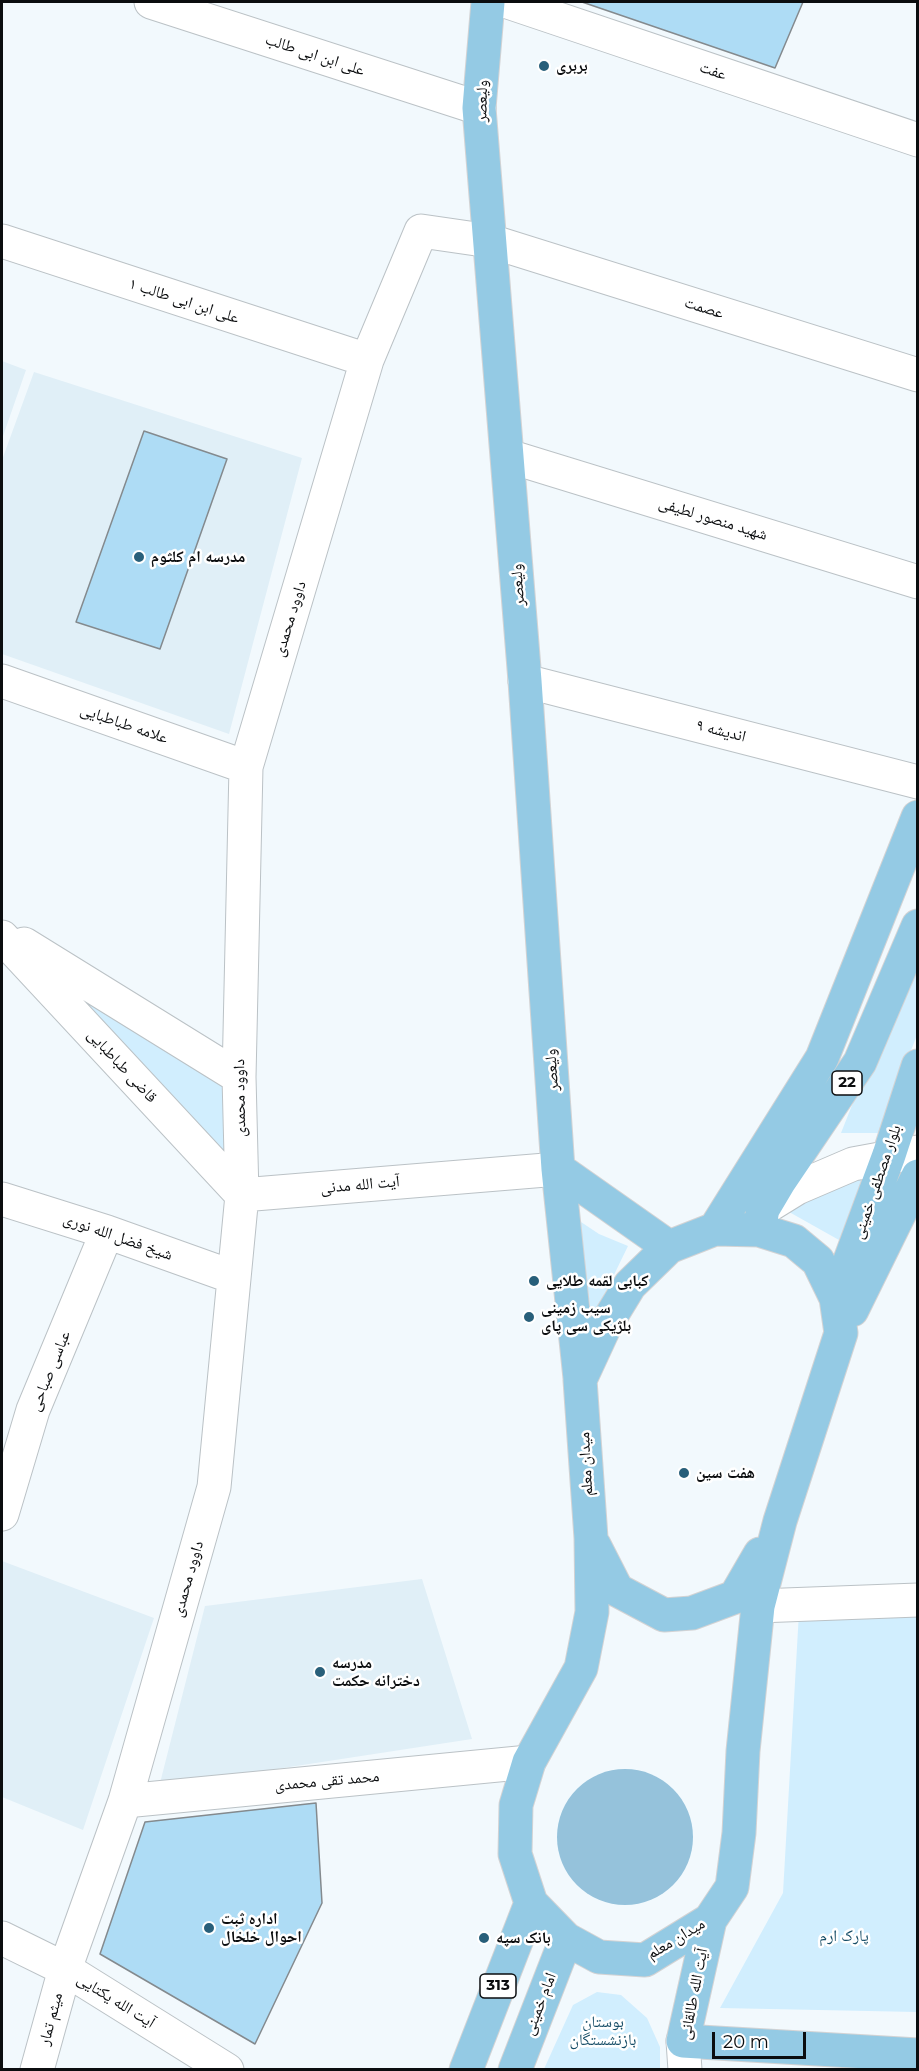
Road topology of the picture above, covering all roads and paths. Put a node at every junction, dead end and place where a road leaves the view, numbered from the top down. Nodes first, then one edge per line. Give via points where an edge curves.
1 (151, 2) edge
2 (488, 2) edge
3 (508, 2) edge
4 (479, 108) junction
5 (918, 140) edge
6 (421, 231) joint
7 (2, 241) edge
8 (490, 241) junction
9 (367, 360) junction
10 (918, 375) edge
11 (508, 456) junction
12 (918, 582) edge
13 (2, 681) edge
14 (525, 681) junction
15 (246, 767) junction
16 (918, 782) edge
17 (918, 817) edge
18 (918, 926) edge
19 (2, 930) edge
20 (2, 937) edge
21 (918, 1066) edge
22 (239, 1077) junction
23 (903, 1154) edge
24 (558, 1169) junction
25 (918, 1176) edge
26 (242, 1195) junction
27 (2, 1199) edge
28 (761, 1220) junction
29 (715, 1229) junction
30 (106, 1232) junction
31 (669, 1247) junction
32 (230, 1276) junction
33 (836, 1298) junction
34 (841, 1333) junction
35 (580, 1380) junction
36 (2, 1514) edge
37 (780, 1521) junction
38 (591, 1538) junction
39 (918, 1600) edge
40 (758, 1606) junction
41 (529, 1762) junction
42 (125, 1801) junction
43 (531, 1903) junction
44 (710, 1920) junction
45 (2, 1938) edge
46 (566, 1940) junction
47 (65, 1969) junction
48 (684, 2055) edge
49 (918, 2055) edge
50 (37, 2070) edge
51 (227, 2070) edge
52 (466, 2070) edge
53 (515, 2070) edge

1 - 4 street, علی ابن ابی طالب
2 - 4 main road, ولیعصر
3 - 5 street, عفت
4 - 8 main road, ولیعصر
6 - 8 street, عصمت
6 - 9 street, داوود محمدی
7 - 9 street, علی ابن ابی طالب ۱
8 - 10 street, عصمت
8 - 11 main road, ولیعصر
9 - 15 street, داوود محمدی
11 - 12 street, شهید منصور لطیفی
11 - 14 main road, ولیعصر
13 - 15 street, علامه طباطبایی
14 - 16 street, اندیشه ۹
14 - 24 main road, ولیعصر
15 - 22 street, داوود محمدی
17 - 29 main road via 822,1058
18 - 28 main road, 22 via 860,1062
19 - 22 street
20 - 26 street, قاضی طباطبایی
21 - 23 main road, بلوار مصطفی خمینی
22 - 26 street, داوود محمدی
23 - 28 street via 852,1164 797,1188
23 - 33 main road, بلوار مصطفی خمینی
24 - 26 street, آیت الله مدنی
24 - 31 main road
24 - 35 main road, ولیعصر
25 - 34 main road
26 - 32 street, داوود محمدی
27 - 30 street, شیخ فضل الله نوری
28 - 29 main road, میدان معلم
28 - 33 main road, میدان معلم via 794,1240 818,1261
29 - 31 main road, میدان معلم
30 - 32 street, شیخ فضل الله نوری
30 - 36 street, عباسی صباحی via 33,1410
31 - 35 main road, میدان معلم via 630,1285 605,1326
32 - 42 street, داوود محمدی via 214,1487
33 - 34 main road, میدان معلم
34 - 37 main road, میدان معلم
35 - 38 main road, میدان معلم
37 - 38 main road via 735,1597 692,1613 664,1615 617,1590
37 - 40 main road, میدان معلم
38 - 41 main road, میدان معلم via 592,1612 580,1668
39 - 40 street
40 - 44 main road, میدان معلم via 732,1887
41 - 42 street, محمد تقی محمدی
41 - 43 main road, میدان معلم via 516,1805 515,1854
42 - 47 street, داوود محمدی
43 - 46 main road, میدان معلم
43 - 52 main road, 313
44 - 46 main road, میدان معلم via 645,1960 598,1957
44 - 48 main road, آیت الله طالقانی
45 - 47 street, آیت الله یکتایی
46 - 53 main road, امام خمینی
47 - 50 street, میثم تمار
47 - 51 street, آیت الله یکتایی
48 - 49 main road

